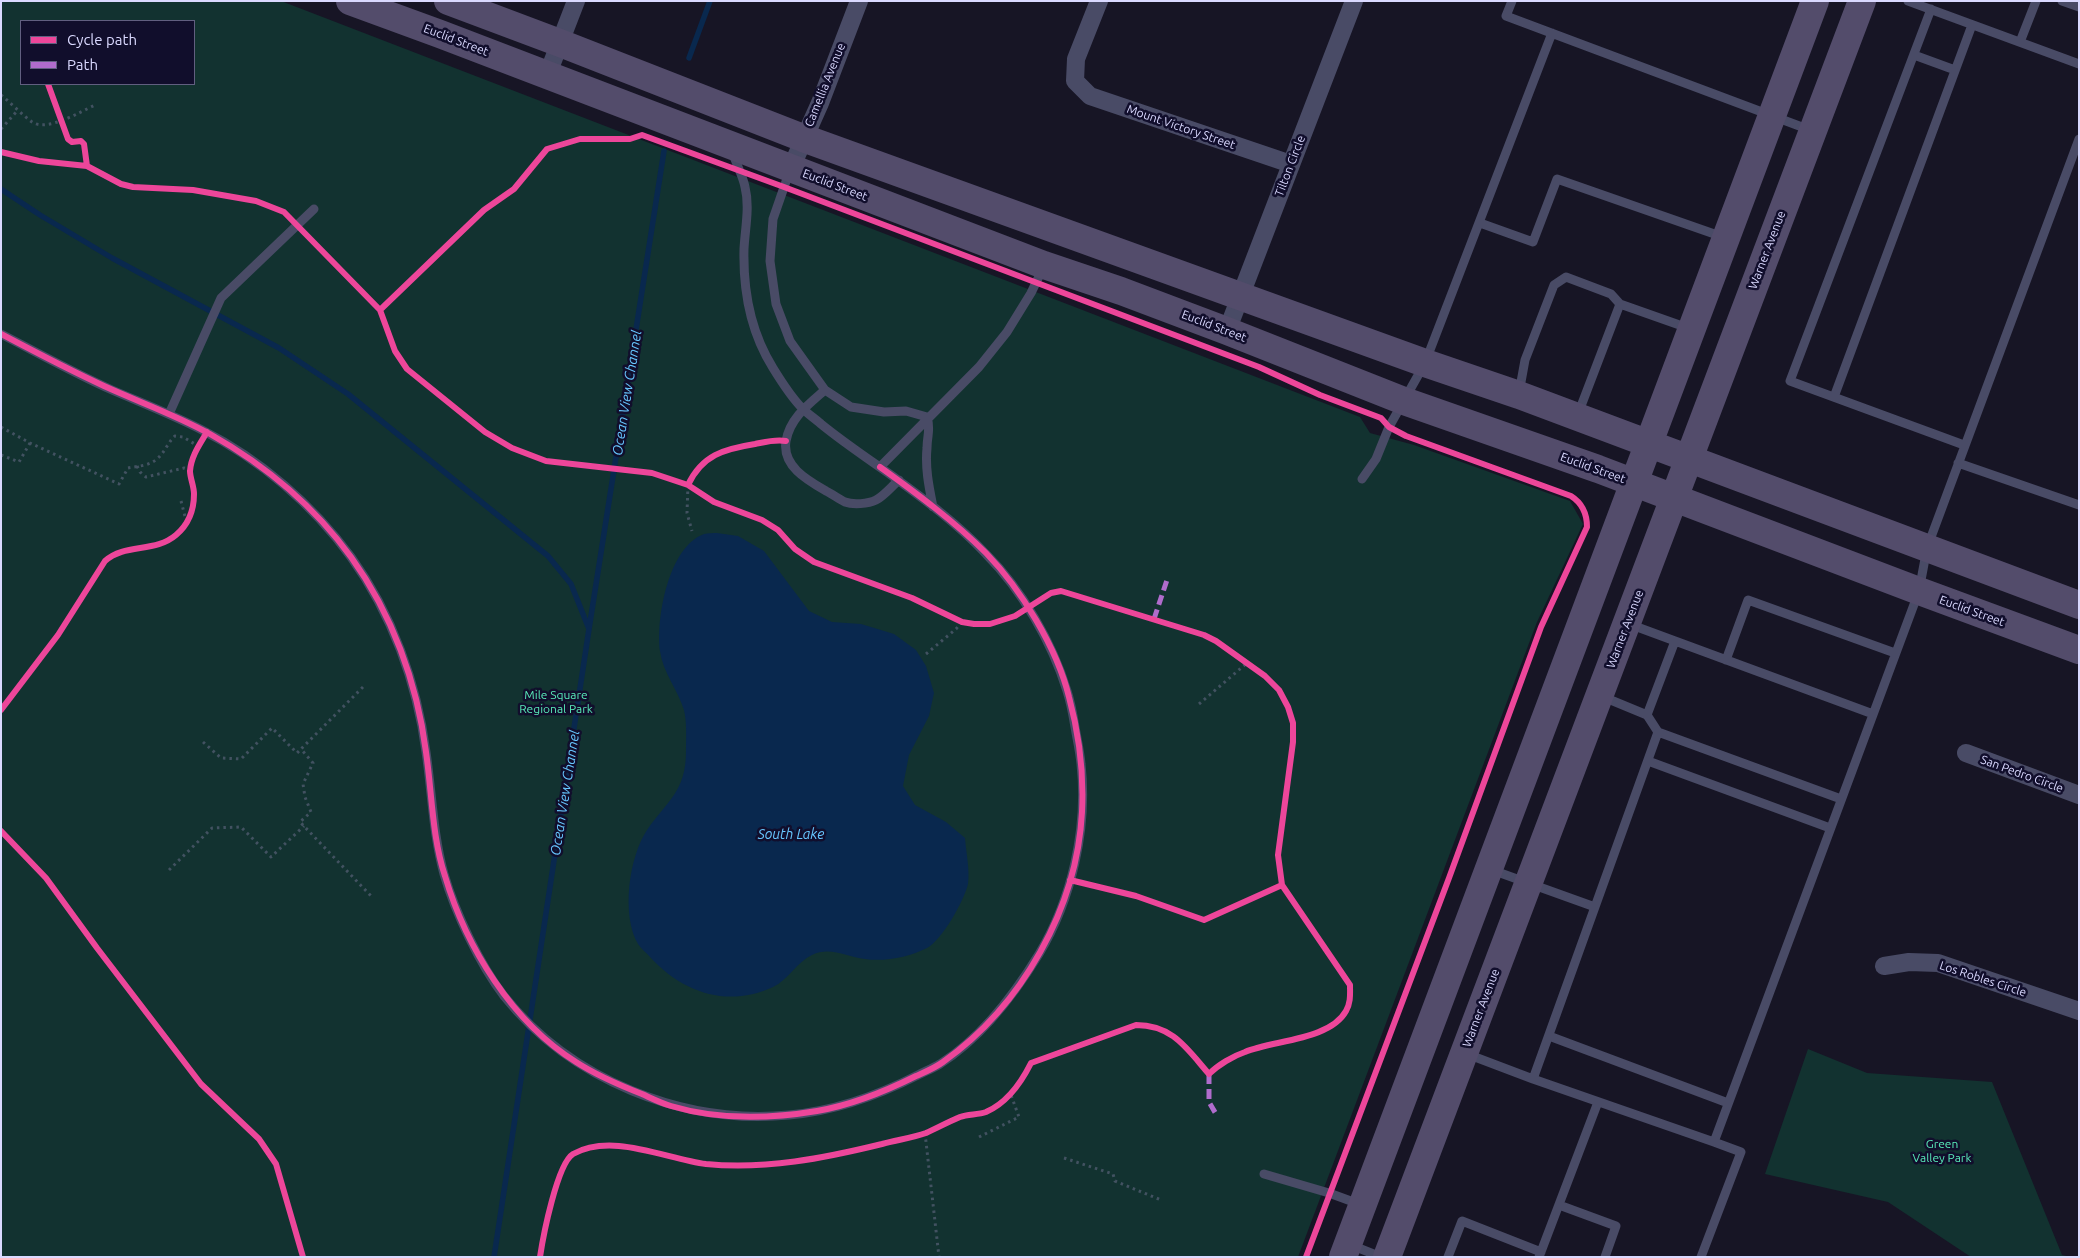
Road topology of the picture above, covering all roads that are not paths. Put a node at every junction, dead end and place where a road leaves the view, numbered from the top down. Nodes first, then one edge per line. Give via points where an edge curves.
1 (350, 1) edge
2 (448, 1) edge
3 (576, 1) edge
4 (859, 1) edge
5 (1098, 1) edge
6 (1354, 1) edge
7 (1512, 1) edge
8 (1815, 1) edge
9 (1862, 1) edge
10 (1908, 1) edge
11 (2036, 1) edge
12 (2062, 1) edge
13 (2079, 7) edge
14 (1931, 10) junction
15 (1972, 25) junction
16 (1552, 33) junction
17 (2020, 42) junction
18 (560, 43) junction
19 (1914, 55) junction
20 (2079, 64) edge
21 (1955, 70) junction
22 (547, 76) junction
23 (1771, 115) junction
24 (1812, 130) junction
25 (803, 138) junction
26 (2079, 139) edge
27 (730, 145) junction
28 (1291, 164) junction
29 (791, 168) junction
30 (314, 210) dead end
31 (1480, 223) junction
32 (1726, 238) junction
33 (1044, 265) junction
34 (1240, 296) junction
35 (1620, 304) junction
36 (1691, 328) junction
37 (1227, 331) junction
38 (1, 334) edge
39 (1424, 363) junction
40 (825, 390) junction
41 (1519, 395) junction
42 (1834, 397) junction
43 (1404, 401) junction
44 (802, 409) junction
45 (169, 414) junction
46 (928, 417) junction
47 (1577, 417) junction
48 (1648, 443) junction
49 (1964, 445) junction
50 (1688, 458) junction
51 (1958, 462) junction
52 (880, 467) junction
53 (1362, 479) dead end
54 (899, 480) junction
55 (1633, 482) junction
56 (1674, 497) junction
57 (2079, 505) edge
58 (933, 507) junction
59 (1926, 548) junction
60 (1919, 591) junction
61 (2079, 605) edge
62 (1627, 623) junction
63 (1675, 641) junction
64 (2079, 650) edge
65 (1896, 653) junction
66 (1726, 660) junction
67 (1600, 695) junction
68 (1648, 714) junction
69 (1873, 714) junction
70 (1658, 732) junction
71 (1966, 753) dead end
72 (1648, 761) junction
73 (2079, 795) edge
74 (1841, 799) junction
75 (1830, 828) junction
76 (1490, 869) junction
77 (1528, 883) junction
78 (1595, 907) junction
79 (1884, 966) dead end
80 (2079, 1012) edge
81 (1549, 1036) junction
82 (1464, 1053) junction
83 (1533, 1079) junction
84 (1598, 1102) junction
85 (1728, 1103) junction
86 (1714, 1142) junction
87 (1264, 1174) dead end
88 (1362, 1205) junction
89 (1559, 1205) junction
90 (1345, 1250) edge
91 (1540, 1254) edge
92 (1381, 1257) edge
93 (1387, 1257) edge
94 (1448, 1257) edge
95 (1605, 1257) edge
96 (1701, 1257) edge

1 - 22 main road, Euclid Street
2 - 18 main road
3 - 18 street
4 - 25 street, Camellia Avenue
5 - 28 street, Mount Victory Street via 1076,59 1075,81 1090,96
6 - 28 street, Tilton Circle
7 - 16 lane via 1506,16
8 - 23 main road
9 - 24 main road, Warner Avenue
10 - 14 lane
11 - 17 lane
12 - 13 lane
14 - 15 lane
14 - 19 lane
15 - 17 lane
15 - 21 lane
16 - 23 lane
16 - 31 lane
17 - 20 lane
18 - 22 street
18 - 25 main road
19 - 21 lane
19 - 42 lane via 1790,381
21 - 42 lane
22 - 27 main road, Euclid Street
23 - 24 lane
23 - 32 main road
24 - 50 main road, Warner Avenue
25 - 29 street, Camellia Avenue
25 - 34 main road
26 - 49 lane
27 - 29 main road, Euclid Street
27 - 44 lane via 746,189 746,294 755,328 770,364
28 - 34 street, Tilton Circle
29 - 33 main road, Euclid Street
29 - 40 lane via 773,220 770,261 776,304 790,341
30 - 45 lane via 221,298
31 - 32 lane via 1533,242 1557,179
31 - 39 lane
32 - 36 main road
33 - 37 main road, Euclid Street
33 - 46 lane via 1007,332 979,367
34 - 37 street, Tilton Circle
34 - 39 main road
35 - 36 lane
35 - 41 lane via 1611,294 1566,277 1554,284 1525,360
35 - 47 lane
36 - 48 main road
37 - 43 main road, Euclid Street
38 - 45 lane via 66,368
39 - 41 main road
39 - 43 lane
40 - 44 lane
40 - 46 lane via 852,407
41 - 47 main road
42 - 49 lane
43 - 53 lane via 1376,459
43 - 55 main road, Euclid Street
44 - 52 lane
44 - 54 lane via 786,441 791,465 803,478 847,503 876,500
45 - 58 lane via 207,432 285,485 353,559 391,624 420,714 444,875 460,917 503,995 542,1036 575,1062 671,1106 716,1115 758,1117 832,1109 878,1095 941,1063 992,1019 1022,981 1046,941 1066,896 1080,825 1082,766 1069,695 1044,636 1012,584 987,554
46 - 52 lane
46 - 58 lane via 927,474
47 - 48 main road
48 - 50 main road
48 - 55 main road
49 - 51 lane
50 - 56 main road, Warner Avenue
50 - 59 main road
51 - 57 lane
51 - 59 lane
52 - 54 lane
54 - 58 lane
55 - 56 main road, Euclid Street
55 - 76 main road
56 - 60 main road, Euclid Street
56 - 62 main road, Warner Avenue
59 - 60 lane
59 - 61 main road
60 - 64 main road, Euclid Street
60 - 65 lane
62 - 63 lane
62 - 67 main road, Warner Avenue
63 - 66 lane
63 - 68 lane
65 - 66 lane via 1748,600
65 - 69 lane
66 - 69 lane
67 - 68 lane
67 - 77 main road, Warner Avenue
68 - 70 lane
69 - 74 lane
70 - 72 lane
70 - 74 lane
71 - 73 street, San Pedro Circle
72 - 75 lane
72 - 78 lane
74 - 75 lane
75 - 85 lane
76 - 77 lane
76 - 88 main road
77 - 78 lane
77 - 82 main road, Warner Avenue
78 - 81 lane
79 - 80 street, Los Robles Circle via 1908,962 1938,963
81 - 83 lane
81 - 85 lane
82 - 83 lane
82 - 93 main road, Warner Avenue
83 - 84 lane
84 - 86 lane
84 - 89 lane
85 - 86 lane
86 - 96 lane via 1741,1152
87 - 88 lane
88 - 90 main road
89 - 91 lane
89 - 95 lane via 1616,1226
90 - 92 lane
91 - 94 lane via 1462,1221

